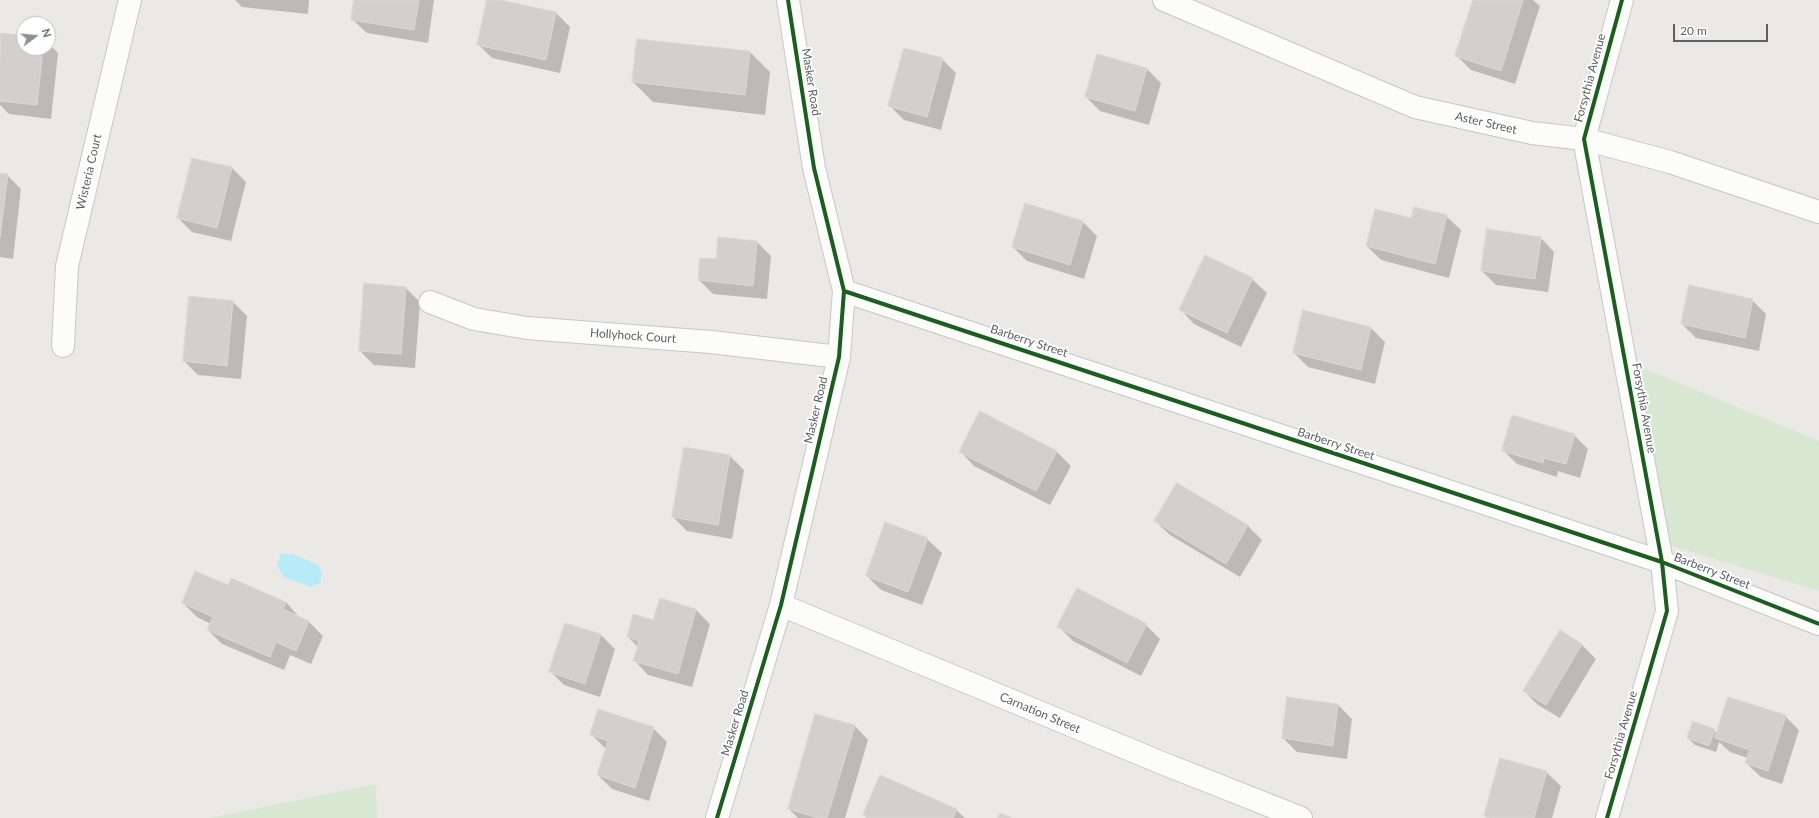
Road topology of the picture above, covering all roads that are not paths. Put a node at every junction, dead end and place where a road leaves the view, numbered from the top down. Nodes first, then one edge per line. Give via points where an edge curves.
1 (130, 0) edge
2 (788, 0) edge
3 (1164, 0) edge
4 (1622, 0) edge
5 (1584, 139) junction
6 (1819, 212) edge
7 (844, 291) junction
8 (430, 302) dead end
9 (64, 346) dead end
10 (839, 357) junction
11 (1662, 562) junction
12 (781, 605) junction
13 (1819, 624) edge
14 (716, 818) edge
15 (1301, 818) edge
16 (1607, 818) edge

1 - 9 street, Wisteria Court via 67,266
2 - 7 street, Masker Road via 814,168
3 - 5 street, Aster Street via 1415,107 1532,133
4 - 5 street, Forsythia Avenue
5 - 6 street, Aster Street via 1670,162
5 - 11 street, Forsythia Avenue
7 - 10 street, Masker Road
7 - 11 street, Barberry Street
8 - 10 street, Hollyhock Court via 474,319 527,328 711,342
10 - 12 street, Masker Road
11 - 13 street, Barberry Street
11 - 16 street, Forsythia Avenue via 1667,611
12 - 14 street, Masker Road
12 - 15 street, Carnation Street

